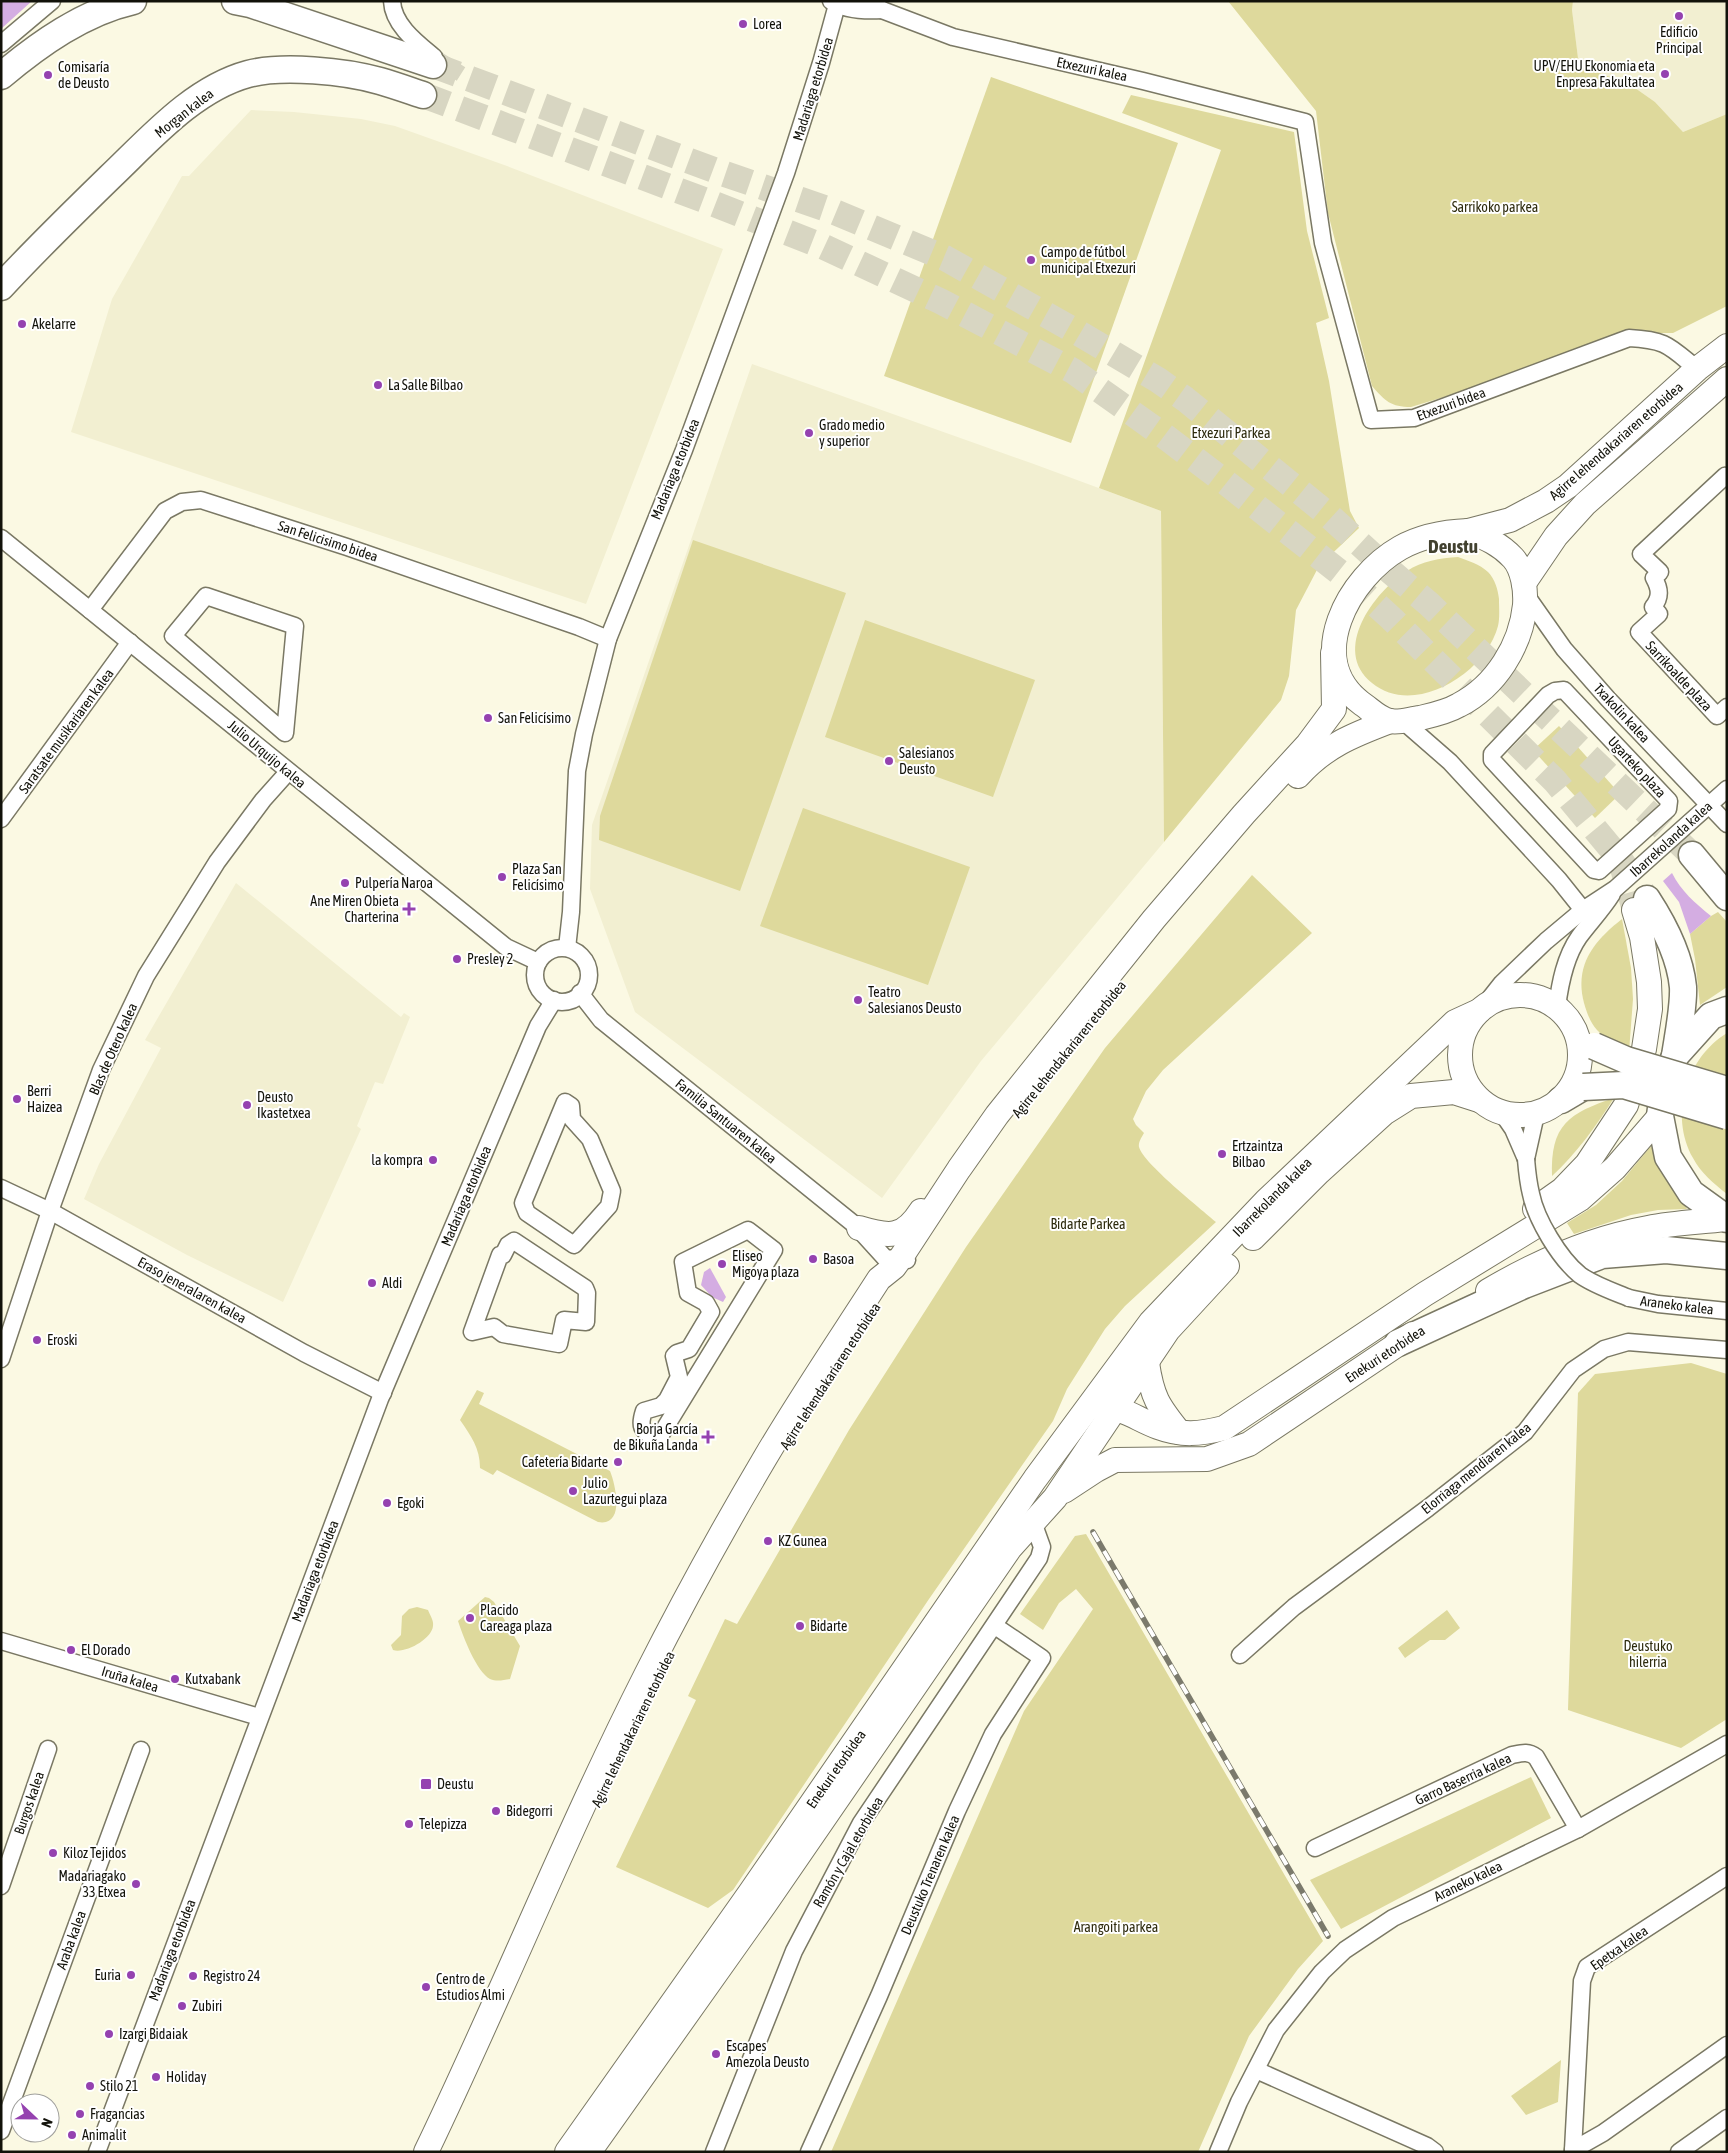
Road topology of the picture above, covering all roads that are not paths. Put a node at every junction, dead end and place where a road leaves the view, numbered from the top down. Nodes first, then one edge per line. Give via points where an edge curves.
1 (52, 1) edge
2 (134, 1) edge
3 (392, 1) edge
4 (249, 2) edge
5 (836, 2) edge
6 (876, 6) edge
7 (1, 44) edge
8 (434, 61) joint
9 (1, 76) edge
10 (422, 95) tunnel mouth
11 (1305, 122) joint
12 (1, 287) edge
13 (1727, 346) edge
14 (1697, 369) junction
15 (1727, 379) edge
16 (1727, 477) edge
17 (1468, 531) junction
18 (1, 538) edge
19 (1525, 589) junction
20 (206, 596) joint
21 (90, 610) junction
22 (608, 639) junction
23 (130, 642) junction
24 (1333, 653) junction
25 (1727, 707) edge
26 (1396, 721) junction
27 (1520, 727) joint
28 (288, 772) junction
29 (1727, 789) edge
30 (1707, 806) junction
31 (1, 820) edge
32 (1727, 824) edge
33 (1727, 883) edge
34 (1615, 889) junction
35 (1727, 896) edge
36 (1640, 905) joint
37 (1583, 910) junction
38 (567, 948) junction
39 (538, 962) junction
40 (580, 993) junction
41 (554, 1000) junction
42 (1557, 1007) junction
43 (1481, 1009) junction
44 (1727, 1010) edge
45 (1586, 1042) junction
46 (1675, 1056) junction
47 (1727, 1090) edge
48 (1479, 1100) junction
49 (1560, 1100) junction
50 (565, 1102) joint
51 (1660, 1116) junction
52 (1727, 1116) edge
53 (1535, 1118) junction
54 (1507, 1121) junction
55 (1526, 1159) junction
56 (959, 1169) junction
57 (1, 1188) edge
58 (50, 1210) junction
59 (1726, 1219) edge
60 (866, 1237) junction
61 (1727, 1256) edge
62 (905, 1260) junction
63 (683, 1262) joint
64 (879, 1279) junction
65 (1425, 1294) junction
66 (1727, 1311) edge
67 (586, 1322) joint
68 (1398, 1343) junction
69 (1727, 1350) edge
70 (1, 1359) edge
71 (1147, 1363) junction
72 (383, 1393) junction
73 (1088, 1408) junction
74 (1116, 1408) junction
75 (1179, 1432) junction
76 (1055, 1452) junction
77 (1055, 1498) junction
78 (1033, 1522) junction
79 (995, 1626) junction
80 (1, 1641) edge
81 (1240, 1654) dead end
82 (259, 1718) junction
83 (1727, 1744) edge
84 (48, 1749) dead end
85 (141, 1750) dead end
86 (1578, 1829) junction
87 (1315, 1848) dead end
88 (1727, 1876) edge
89 (1, 1886) edge
90 (1727, 2045) edge
91 (1256, 2070) junction
92 (1727, 2118) edge
93 (1, 2131) edge
94 (1573, 2151) edge
95 (97, 2152) edge
96 (426, 2152) edge
97 (440, 2152) edge
98 (567, 2152) edge
99 (589, 2152) edge
100 (714, 2152) edge
101 (809, 2152) edge
102 (1218, 2152) edge
103 (1435, 2152) edge
104 (1679, 2152) edge

1 - 7 street
2 - 9 main road via 116,5 80,22 27,55
3 - 8 street via 392,12 410,37
4 - 8 main road via 353,38
5 - 6 street, Etxezuri kalea via 868,11
5 - 22 street, Madariaga etorbidea via 821,63 783,182 684,450
6 - 11 street, Etxezuri kalea via 953,38
10 - 12 main road, Morgan kalea via 379,80 282,70 248,74 216,88 183,110 144,145
11 - 14 street, Etxezuri bidea via 1323,243 1371,420 1414,418 1629,338 1668,344
13 - 14 main road, Agirre lehendakariaren etorbidea
14 - 17 main road, Agirre lehendakariaren etorbidea via 1561,491 1510,520
15 - 19 main road, Agirre lehendakariaren etorbidea via 1585,504 1556,536
16 - 25 street, Sarrikoalde plaza via 1641,554 1660,572 1654,578 1660,592 1653,607 1659,614 1639,632 1717,716
17 - 19 main road via 1493,541 1514,559
17 - 24 main road via 1442,532 1416,540 1398,549 1365,575 1351,594 1340,618
18 - 21 street, Julio Urquijo kalea
19 - 26 main road, Agirre lehendakariaren etorbidea via 1524,615 1516,644 1498,671 1460,705 1438,714
19 - 30 street, Txakolin kalea via 1564,649
20 - 20 street via 295,626 285,733 173,636
21 - 22 street, San Felicisimo bidea via 165,511 182,502 201,500
21 - 23 street, Julio Urquijo kalea
22 - 38 street, Madariaga etorbidea via 577,770
23 - 28 street, Julio Urquijo kalea
23 - 31 street, Saratsate musikariaren kalea
24 - 26 main road via 1337,673 1345,687 1372,711
24 - 56 main road, Agirre lehendakariaren etorbidea via 1334,709 1308,744 1113,968 996,1115
26 - 37 street via 1450,762
26 - 62 main road, Agirre lehendakariaren etorbidea via 1366,730 1323,751 1263,813 1094,1016
27 - 27 street, Ugarteko plaza via 1548,695 1564,690 1669,801 1668,809 1603,868 1594,870 1492,760 1492,754
28 - 39 street, Julio Urquijo kalea via 506,947
28 - 58 street, Blas de Otero kalea via 216,862 146,976 101,1070
29 - 30 street, Ibarrekolanda kalea
30 - 32 street, Txakolin kalea
30 - 34 street, Ibarrekolanda kalea
33 - 35 main road via 1692,855
34 - 37 street, Ibarrekolanda kalea
34 - 42 street, Ibarrekolanda kalea via 1571,953 1564,970
36 - 46 main road via 1662,922 1680,973 1683,989
36 - 65 main road, Enekuri etorbidea via 1650,1009 1644,1049 1626,1105 1587,1164 1562,1190 1479,1248
37 - 43 street, Ibarrekolanda kalea via 1508,977
38 - 39 street via 550,950
38 - 40 street via 581,956 588,971 585,987
39 - 41 street via 535,970 537,985 541,992
40 - 41 street via 568,1000
40 - 60 street, Familia Santuaren kalea via 610,1028
41 - 72 street, Madariaga etorbidea via 538,1026
42 - 43 main road via 1539,998 1520,994 1500,998
42 - 45 main road
43 - 48 main road via 1468,1024 1461,1039 1459,1056 1468,1088
43 - 73 main road, Ibarrekolanda kalea via 1455,1022 1266,1201 1151,1322
44 - 46 main road via 1711,1016
45 - 47 main road, bridge via 1626,1060
45 - 49 main road via 1578,1072
46 - 51 main road via 1664,1085
48 - 54 main road
48 - 71 main road, Ibarrekolanda kalea via 1454,1092 1411,1096 1384,1113 1260,1230 1168,1330
49 - 52 main road, bridge via 1583,1087 1624,1085
49 - 53 main road
50 - 50 street via 571,1106 572,1120 590,1139 612,1191 609,1206 574,1245 528,1213 523,1204
51 - 59 main road via 1668,1157 1691,1193
51 - 65 main road, Enekuri etorbidea via 1615,1168 1580,1199
53 - 54 main road via 1519,1116
53 - 55 street
54 - 55 street
55 - 66 street, Araneko kalea, bridge via 1531,1195 1544,1228 1580,1274 1628,1298
56 - 60 main road, Agirre lehendakariaren etorbidea via 935,1190 913,1224 905,1230
56 - 62 main road, Agirre lehendakariaren etorbidea
57 - 58 street, Eraso jeneralaren kalea
58 - 70 street, Blas de Otero kalea
58 - 72 street, Eraso jeneralaren kalea via 304,1353
59 - 68 main road, Enekuri etorbidea via 1647,1228 1598,1241 1525,1269
60 - 62 street, Familia Santuaren kalea via 885,1258
60 - 64 street via 879,1269
61 - 68 main road via 1666,1250 1602,1255 1524,1285
62 - 64 main road, Agirre lehendakariaren etorbidea
62 - 97 main road, Agirre lehendakariaren etorbidea via 871,1308 772,1466 655,1679
63 - 63 street via 688,1294 706,1303 711,1312 689,1349 674,1356 680,1378 667,1400 661,1406 644,1411 640,1422 642,1429 657,1441 774,1250 748,1230
64 - 96 main road, Agirre lehendakariaren etorbidea via 765,1458 646,1675
65 - 75 main road, Enekuri etorbidea via 1224,1428 1198,1434
67 - 67 street via 564,1320 559,1344 503,1334 494,1327 472,1332 500,1254 503,1256 508,1245 514,1242 585,1288 588,1293
68 - 77 main road, Enekuri etorbidea via 1249,1444 1207,1459 1114,1460
69 - 81 street, Elorriaga mendiaren kalea via 1628,1342 1613,1345 1589,1358 1573,1370 1525,1432 1294,1607
71 - 74 main road, Ibarrekolanda kalea
71 - 75 main road via 1150,1385 1159,1407
72 - 82 street, Madariaga etorbidea
73 - 74 main road, Enekuri etorbidea
73 - 76 main road, Enekuri etorbidea
74 - 75 main road, Enekuri etorbidea
74 - 77 main road, Enekuri etorbidea
76 - 78 main road via 1051,1476 1034,1502
76 - 98 main road, Enekuri etorbidea
77 - 78 main road, Enekuri etorbidea
78 - 79 street, Ramón y Cajal etorbidea via 1042,1548 1040,1558
78 - 99 main road, Enekuri etorbidea via 1010,1548 967,1609 765,1904
79 - 100 street, Ramón y Cajal etorbidea via 862,1823 810,1918 778,1988
79 - 101 street, Deustuko Trenaren kalea via 1042,1658 993,1734
80 - 82 street, Iruña kalea
82 - 95 street, Madariaga etorbidea
83 - 86 street, Araneko kalea
84 - 89 street, Burgos kalea
85 - 93 street, Araba kalea
86 - 87 street, Garro Baserria kalea via 1536,1757 1522,1753
86 - 91 street, Araneko kalea via 1393,1918 1345,1950 1322,1972 1276,2030
88 - 94 street, Epetxa kalea via 1587,1967 1582,1982
90 - 94 street, Epetxa kalea
91 - 102 street, Araneko kalea
91 - 103 street
92 - 104 street

